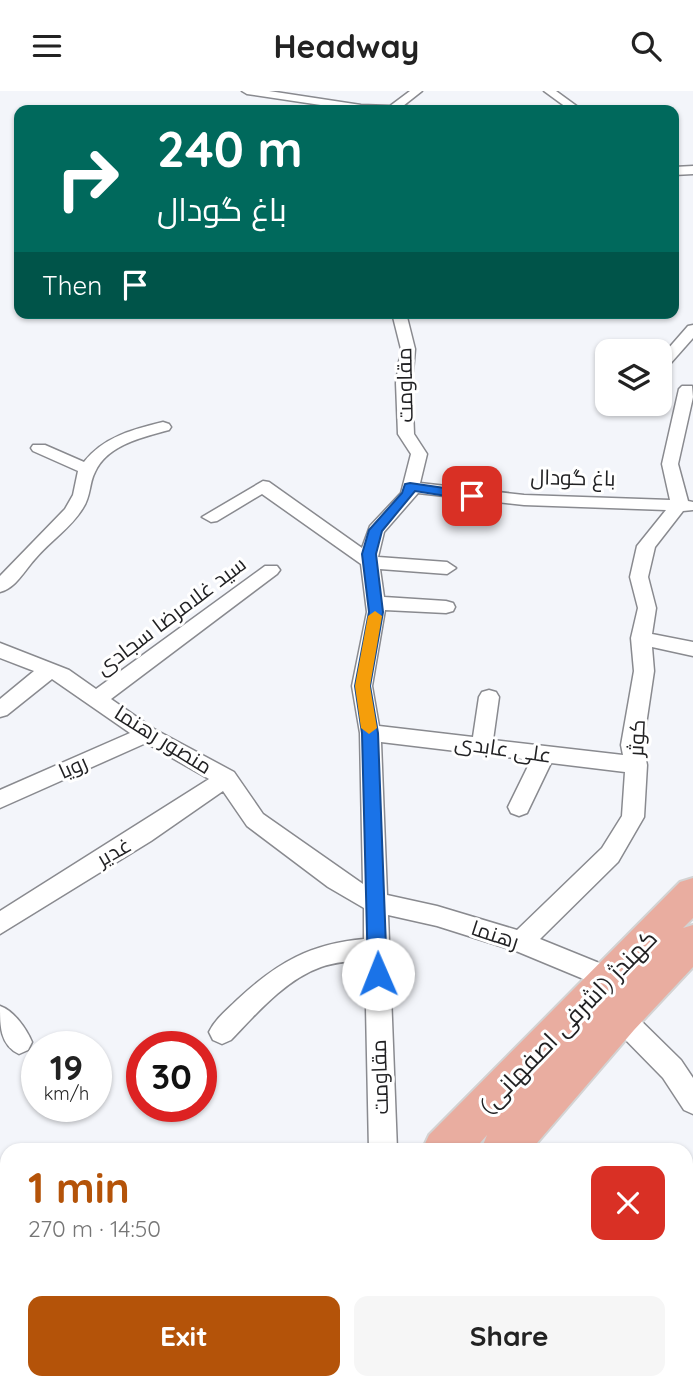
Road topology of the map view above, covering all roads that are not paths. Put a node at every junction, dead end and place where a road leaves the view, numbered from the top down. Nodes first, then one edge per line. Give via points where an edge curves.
1 (247, 91) edge
2 (417, 91) edge
3 (550, 91) edge
4 (336, 105) edge
5 (399, 105) edge
6 (570, 105) edge
7 (400, 319) edge
8 (693, 329) edge
9 (672, 353) edge
10 (687, 389) dead end
11 (163, 427) dead end
12 (686, 432) edge
13 (39, 448) dead end
14 (87, 469) junction
15 (410, 487) junction
16 (687, 506) edge
17 (211, 517) dead end
18 (370, 562) junction
19 (447, 568) dead end
20 (271, 570) dead end
21 (0, 586) edge
22 (375, 603) junction
23 (446, 607) dead end
24 (641, 638) junction
25 (693, 649) edge
26 (0, 650) edge
27 (49, 670) junction
28 (489, 697) dead end
29 (98, 698) junction
30 (0, 710) edge
31 (370, 733) junction
32 (147, 734) junction
33 (482, 746) junction
34 (544, 755) junction
35 (636, 765) junction
36 (226, 778) junction
37 (0, 799) edge
38 (519, 807) dead end
39 (693, 893) edge
40 (376, 903) junction
41 (693, 919) edge
42 (0, 923) edge
43 (693, 941) edge
44 (521, 942) junction
45 (377, 948) junction
46 (662, 972) junction
47 (615, 998) junction
48 (0, 1017) edge
49 (222, 1032) dead end
50 (19, 1042) dead end
51 (693, 1101) edge
52 (383, 1143) edge
53 (452, 1143) edge
54 (508, 1143) edge

1 - 4 street
2 - 5 street
3 - 6 street
7 - 15 street, مقاومت via 408,349 406,434 419,454
8 - 9 street
10 - 12 street
11 - 14 street via 135,433 105,450
12 - 16 street via 670,464
13 - 14 street
14 - 21 street via 80,499
15 - 16 street, باغ گودال via 524,500
15 - 18 street, مقاومت via 376,530
16 - 24 street, کوثر via 646,546 639,577 647,608
17 - 18 street via 263,486
18 - 19 street
18 - 22 street, مقاومت
20 - 29 street, سید غلامرضا سجادی
22 - 23 street
22 - 31 street, مقاومت via 362,686
24 - 25 street
24 - 35 street, کوثر via 644,671 632,745
26 - 27 street, منصور رهنما
27 - 29 street, منصور رهنما
27 - 30 street
28 - 33 street
29 - 32 street, منصور رهنما
31 - 33 street, علی عابدی
31 - 40 street, مقاومت
32 - 36 street, منصور رهنما
32 - 37 street, رویا
33 - 34 street, علی عابدی
34 - 35 street, علی عابدی
34 - 38 street
35 - 44 street, کوثر via 633,817 610,855
36 - 40 street, منصور رهنما via 255,820 336,880
36 - 42 street, غدیر via 167,821
39 - 47 main road, کهندژ (اشرفی اصفهانی)
40 - 44 street, رهنما
40 - 45 street, مقاومت
41 - 46 main road via 665,957
43 - 46 main road, کهندژ (اشرفی اصفهانی)
44 - 47 street, رهنما
45 - 49 street via 336,952 303,963
45 - 52 street, مقاومت
46 - 47 main road, کهندژ (اشرفی اصفهانی)
47 - 51 street
47 - 53 main road, کهندژ (اشرفی اصفهانی)
47 - 54 main road, کهندژ (اشرفی اصفهانی)
48 - 50 street

